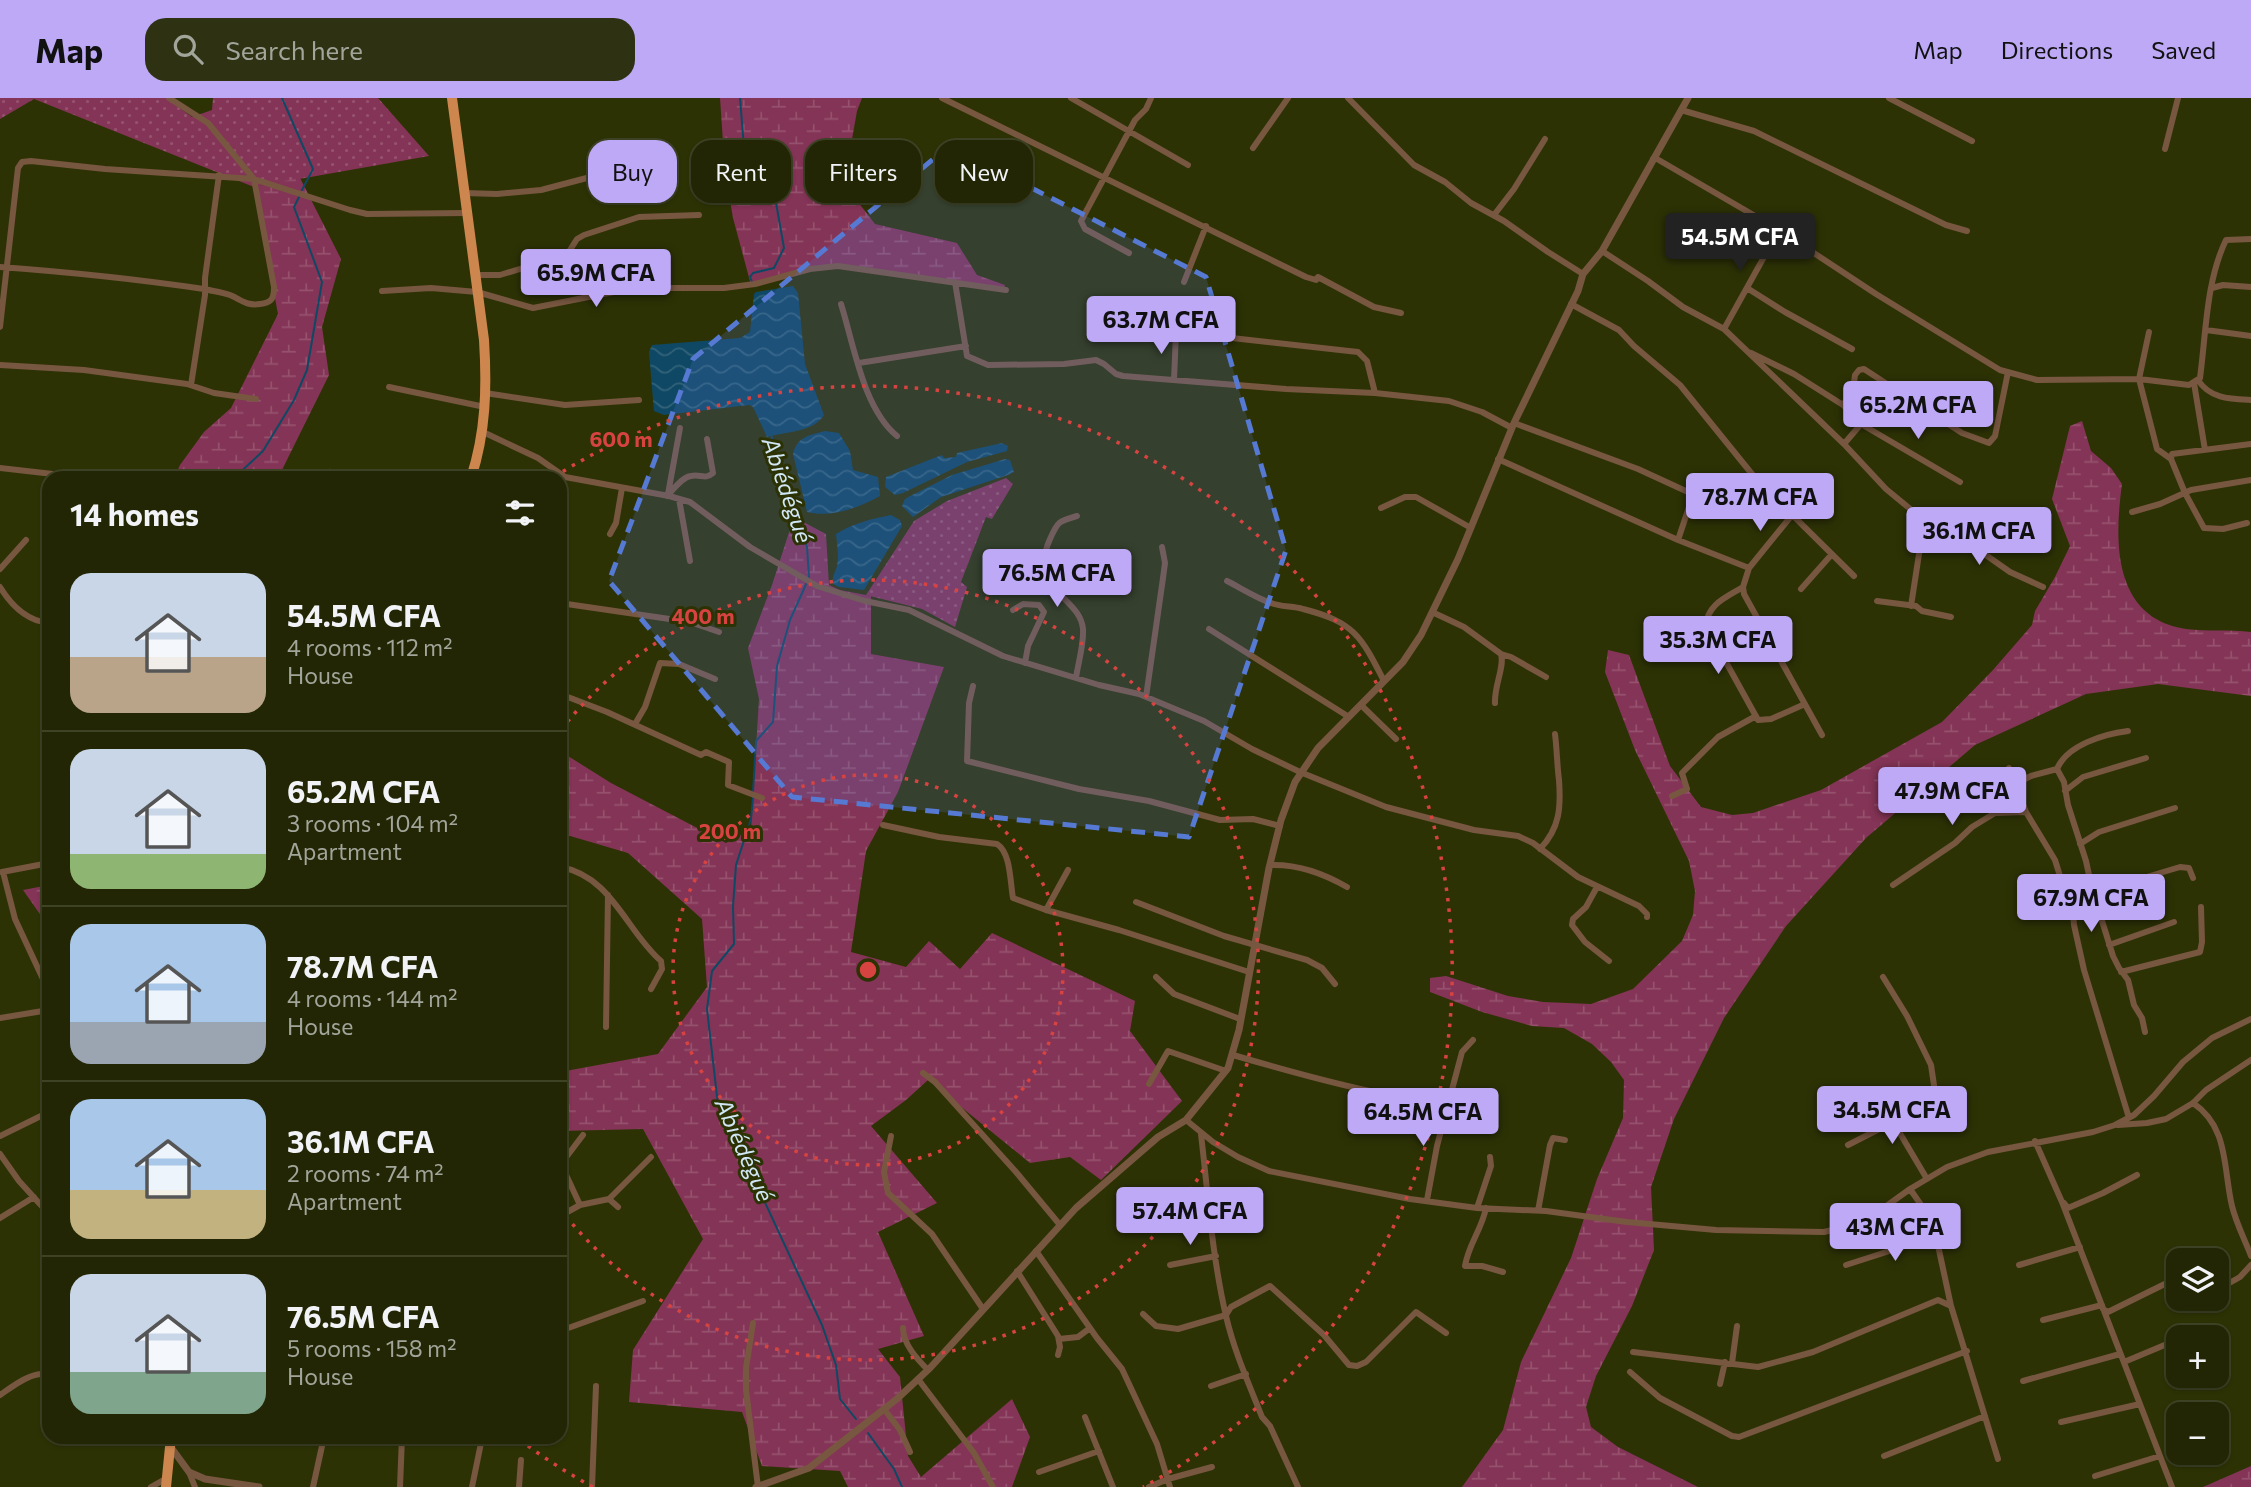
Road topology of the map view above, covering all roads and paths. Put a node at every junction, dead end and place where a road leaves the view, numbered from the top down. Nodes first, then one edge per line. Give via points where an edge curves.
1 (169, 98) edge
2 (452, 98) edge
3 (942, 98) edge
4 (1071, 98) edge
5 (1151, 98) edge
6 (1288, 98) edge
7 (1348, 98) edge
8 (1688, 98) edge
9 (1889, 98) edge
10 (2178, 98) edge
11 (1681, 110) junction
12 (1129, 132) junction
13 (1545, 139) dead end
14 (1972, 141) dead end
15 (1253, 148) dead end
16 (2165, 149) dead end
17 (1653, 159) junction
18 (1188, 165) dead end
19 (219, 175) junction
20 (588, 178) edge
21 (1105, 178) junction
22 (254, 179) junction
23 (464, 193) junction
24 (467, 213) junction
25 (699, 215) dead end
26 (1494, 215) junction
27 (1206, 226) junction
28 (1779, 230) junction
29 (1967, 231) dead end
30 (2251, 239) edge
31 (1601, 251) junction
32 (1129, 253) dead end
33 (4, 267) edge
34 (1583, 274) junction
35 (475, 275) junction
36 (956, 282) junction
37 (1184, 282) dead end
38 (2251, 287) edge
39 (1747, 288) junction
40 (2212, 288) junction
41 (205, 290) junction
42 (1006, 290) dead end
43 (382, 291) dead end
44 (477, 292) junction
45 (841, 304) dead end
46 (1571, 304) junction
47 (1401, 313) dead end
48 (0, 327) edge
49 (1134, 327) dead end
50 (1724, 329) junction
51 (2206, 330) junction
52 (1176, 332) junction
53 (2149, 332) dead end
54 (2251, 336) edge
55 (966, 346) junction
56 (1852, 349) dead end
57 (1745, 350) junction
58 (859, 363) junction
59 (0, 365) edge
60 (2008, 372) junction
61 (2139, 379) junction
62 (1174, 380) junction
63 (2196, 382) junction
64 (191, 385) junction
65 (389, 387) dead end
66 (485, 393) junction
67 (1375, 393) junction
68 (256, 399) dead end
69 (639, 400) dead end
70 (2251, 400) edge
71 (1843, 405) junction
72 (485, 407) junction
73 (1861, 424) junction
74 (1513, 425) junction
75 (680, 428) dead end
76 (483, 432) junction
77 (897, 436) dead end
78 (708, 439) dead end
79 (1844, 444) junction
80 (2251, 444) edge
81 (2205, 450) junction
82 (2171, 458) junction
83 (1499, 459) junction
84 (0, 468) edge
85 (473, 471) edge
86 (556, 471) edge
87 (42, 473) edge
88 (567, 477) edge
89 (2251, 480) edge
90 (1960, 482) dead end
91 (622, 488) junction
92 (2185, 493) junction
93 (667, 496) junction
94 (679, 499) junction
95 (1381, 509) dead end
96 (2132, 512) dead end
97 (1077, 516) dead end
98 (1793, 516) junction
99 (2247, 523) dead end
100 (1471, 528) junction
101 (1923, 528) junction
102 (610, 534) dead end
103 (26, 540) dead end
104 (1678, 540) junction
105 (1162, 547) dead end
106 (1832, 554) junction
107 (690, 561) dead end
108 (1749, 568) junction
109 (0, 569) edge
110 (1854, 576) dead end
111 (1227, 580) dead end
112 (0, 587) edge
113 (1743, 587) junction
114 (2043, 587) dead end
115 (1801, 589) dead end
116 (1877, 601) dead end
117 (567, 604) edge
118 (1911, 606) junction
119 (1013, 610) dead end
120 (1432, 612) junction
121 (1951, 617) dead end
122 (42, 621) edge
123 (1209, 629) dead end
124 (719, 632) dead end
125 (1501, 654) junction
126 (1025, 663) junction
127 (1546, 677) dead end
128 (715, 678) dead end
129 (1076, 678) junction
130 (1384, 681) junction
131 (973, 686) dead end
132 (1146, 696) junction
133 (567, 697) edge
134 (1495, 703) dead end
135 (1805, 704) junction
136 (1361, 705) junction
137 (1756, 716) junction
138 (1349, 717) junction
139 (635, 724) junction
140 (2128, 730) dead end
141 (1555, 734) dead end
142 (1822, 735) dead end
143 (1396, 739) dead end
144 (2146, 758) dead end
145 (2009, 768) dead end
146 (2057, 769) junction
147 (1300, 772) junction
148 (2015, 784) junction
149 (2066, 791) junction
150 (1672, 796) dead end
151 (762, 798) dead end
152 (2175, 808) dead end
153 (2026, 812) junction
154 (883, 825) dead end
155 (1280, 826) junction
156 (2080, 844) junction
157 (1540, 849) junction
158 (42, 864) edge
159 (1270, 865) junction
160 (567, 870) edge
161 (1068, 870) dead end
162 (2, 871) edge
163 (2193, 878) dead end
164 (1893, 886) dead end
165 (1347, 887) dead end
166 (1597, 887) junction
167 (2093, 892) junction
168 (608, 895) junction
169 (1136, 902) dead end
170 (2072, 903) junction
171 (2201, 907) dead end
172 (1046, 910) junction
173 (1647, 917) dead end
174 (2174, 922) dead end
175 (1255, 945) junction
176 (2109, 945) junction
177 (1609, 961) dead end
178 (1249, 972) junction
179 (2122, 972) junction
180 (42, 977) edge
181 (1156, 977) dead end
182 (1883, 977) dead end
183 (1335, 984) dead end
184 (651, 989) dead end
185 (42, 1011) edge
186 (0, 1018) edge
187 (1240, 1019) junction
188 (2251, 1019) edge
189 (606, 1027) dead end
190 (2145, 1032) dead end
191 (1473, 1040) dead end
192 (1233, 1055) junction
193 (2251, 1060) edge
194 (1226, 1071) junction
195 (923, 1073) dead end
196 (1149, 1084) dead end
197 (2193, 1103) junction
198 (1448, 1104) junction
199 (1486, 1109) dead end
200 (42, 1115) edge
201 (2129, 1118) junction
202 (1186, 1120) junction
203 (1887, 1123) junction
204 (2115, 1125) junction
205 (1201, 1134) junction
206 (583, 1135) dead end
207 (0, 1136) edge
208 (891, 1136) dead end
209 (1565, 1140) dead end
210 (2035, 1142) junction
211 (1849, 1145) dead end
212 (0, 1154) edge
213 (567, 1156) edge
214 (651, 1157) dead end
215 (1490, 1157) dead end
216 (2137, 1175) dead end
217 (567, 1177) edge
218 (1927, 1179) junction
219 (1910, 1189) junction
220 (34, 1197) junction
221 (609, 1199) junction
222 (1427, 1200) junction
223 (2062, 1202) junction
224 (580, 1205) junction
225 (42, 1206) edge
226 (618, 1207) dead end
227 (1477, 1208) junction
228 (1486, 1208) junction
229 (1538, 1211) junction
230 (567, 1212) edge
231 (0, 1218) edge
232 (1060, 1225) junction
233 (1936, 1237) junction
234 (2249, 1241) edge
235 (2080, 1247) junction
236 (1036, 1251) junction
237 (1216, 1256) junction
238 (2251, 1256) edge
239 (1170, 1265) dead end
240 (1846, 1265) dead end
241 (2019, 1265) dead end
242 (2251, 1265) edge
243 (1017, 1271) junction
244 (1503, 1272) dead end
245 (2166, 1283) edge
246 (2229, 1283) edge
247 (643, 1301) dead end
248 (1951, 1306) junction
249 (2102, 1307) junction
250 (983, 1309) junction
251 (1143, 1314) dead end
252 (1226, 1315) junction
253 (2043, 1320) dead end
254 (753, 1323) dead end
255 (1737, 1326) dead end
256 (567, 1328) edge
257 (903, 1328) dead end
258 (1090, 1328) junction
259 (1446, 1334) dead end
260 (1059, 1339) junction
261 (2166, 1344) edge
262 (1633, 1352) dead end
263 (1967, 1352) junction
264 (2120, 1354) junction
265 (1058, 1355) dead end
266 (2124, 1362) junction
267 (1729, 1363) junction
268 (928, 1370) junction
269 (1630, 1372) dead end
270 (42, 1373) edge
271 (1246, 1374) junction
272 (918, 1379) junction
273 (2023, 1381) dead end
274 (1720, 1384) dead end
275 (596, 1385) dead end
276 (1211, 1386) dead end
277 (0, 1395) edge
278 (2140, 1404) junction
279 (884, 1409) junction
280 (1985, 1416) junction
281 (1085, 1417) dead end
282 (2061, 1422) dead end
283 (171, 1444) edge
284 (173, 1444) edge
285 (322, 1444) edge
286 (401, 1444) edge
287 (481, 1444) edge
288 (1098, 1451) junction
289 (910, 1452) dead end
290 (2160, 1456) junction
291 (1884, 1457) dead end
292 (1998, 1458) dead end
293 (521, 1461) dead end
294 (1212, 1466) dead end
295 (189, 1472) junction
296 (1039, 1472) dead end
297 (2095, 1476) dead end
298 (1168, 1479) junction
299 (167, 1483) edge
300 (151, 1487) edge
301 (195, 1487) edge
302 (259, 1487) edge
303 (313, 1487) edge
304 (400, 1487) edge
305 (472, 1487) edge
306 (519, 1487) edge
307 (592, 1487) edge
308 (757, 1487) edge
309 (993, 1487) edge
310 (1113, 1487) edge
311 (1149, 1487) edge
312 (1170, 1487) edge
313 (1298, 1487) edge
314 (2172, 1487) edge

1 - 22 street via 208,122
2 - 23 highway
3 - 21 street
4 - 12 street
5 - 12 street
6 - 15 street
7 - 26 street via 1414,165
8 - 11 street
9 - 14 street
10 - 16 street
11 - 17 street
11 - 29 street via 1754,131
12 - 18 street
12 - 21 street
13 - 26 street
17 - 28 street
17 - 31 street
19 - 22 street
19 - 33 street via 22,162
19 - 41 street
20 - 23 street via 541,190
21 - 27 street
21 - 32 street via 1082,225
22 - 24 street via 367,214
22 - 41 street via 274,296 271,302 246,304
23 - 24 highway
24 - 35 highway
25 - 35 street via 639,217 577,239 565,258 500,275
26 - 34 street
27 - 37 street
27 - 47 street via 1306,277 1318,277 1374,307
28 - 39 street
28 - 60 street
30 - 40 street via 2227,240
31 - 34 street
31 - 50 street
33 - 41 street via 81,272
33 - 48 street
34 - 46 street
35 - 44 highway
36 - 42 street
36 - 44 street via 838,267 723,288 634,288 533,308
36 - 55 street
38 - 40 street
39 - 50 street
39 - 56 street
40 - 51 street
41 - 64 street
43 - 44 street via 431,288
44 - 66 highway
45 - 58 street
46 - 74 street
46 - 98 street via 1619,330 1680,385 1756,480
49 - 52 street
50 - 57 street
51 - 54 street
51 - 63 street
52 - 62 street
52 - 67 street via 1358,352 1367,361
53 - 61 street
55 - 58 street
55 - 62 street via 970,358 988,365 1096,360 1123,376
57 - 71 street
57 - 79 street
58 - 77 street via 872,404
59 - 64 street via 84,370
60 - 61 street via 2037,380
60 - 71 street via 1995,436 1989,443 1962,433 1864,369 1855,374 1853,390
61 - 63 street
61 - 82 street via 2157,449
62 - 67 street
63 - 70 street via 2208,393
63 - 81 street
64 - 68 street
65 - 72 street
66 - 69 street via 565,405
66 - 72 highway
67 - 74 street via 1449,401
71 - 73 street
72 - 76 highway
73 - 79 street
73 - 90 street
74 - 83 street
74 - 104 street via 1638,469 1688,492 1692,498
75 - 93 street
76 - 85 highway
76 - 86 street
78 - 93 street via 711,476 692,475
79 - 101 street via 1914,512
80 - 81 street
81 - 82 street via 2172,454
82 - 92 street
83 - 100 street
83 - 104 street
84 - 87 street
88 - 91 street
89 - 92 street
91 - 93 street
91 - 102 street
92 - 96 street
92 - 99 street via 2204,528
93 - 94 street
94 - 107 street
94 - 126 street via 817,586 909,610
95 - 100 street via 1405,497 1416,497
97 - 129 street via 1058,524 1045,558 1047,577 1074,610 1083,630
98 - 106 street
98 - 108 street
100 - 120 street
101 - 114 street via 1952,537
101 - 118 street
103 - 109 street
104 - 108 street
105 - 132 street via 1163,578
106 - 110 street
106 - 115 street
108 - 113 street
111 - 130 street via 1273,604 1321,614 1357,633
112 - 122 street via 29,618
113 - 135 street
113 - 137 street via 1707,613 1706,626
116 - 118 street
117 - 124 street via 691,622
118 - 121 street
119 - 126 street via 1023,604 1039,606 1044,612
120 - 125 street via 1472,632
120 - 130 street via 1421,635
123 - 138 street
125 - 127 street
125 - 134 street
126 - 129 street
128 - 139 street via 679,664 660,663
129 - 132 street
130 - 136 street
131 - 155 street via 967,761 1220,820 1253,819
132 - 147 street
133 - 139 street
135 - 137 street via 1765,721
135 - 142 street
136 - 138 street
136 - 143 street
137 - 150 street via 1718,737 1682,773 1687,789
138 - 147 street
139 - 151 street via 701,755 706,752 729,762 728,785
140 - 146 street via 2099,737 2062,758
141 - 157 street via 1559,817
144 - 149 street via 2094,772 2073,782
145 - 148 street
146 - 148 street
146 - 149 street
147 - 155 street
147 - 157 street via 1385,807 1474,830 1518,836
148 - 153 street
149 - 156 street
152 - 156 street via 2099,832
153 - 164 street via 1995,813
153 - 170 street
154 - 172 street via 997,844 1007,856 1013,898
155 - 159 street
156 - 167 street
157 - 166 street
158 - 162 street
159 - 165 street via 1320,873
159 - 175 street
160 - 168 street via 585,876
161 - 172 street
162 - 180 street via 15,919
163 - 167 street via 2189,868 2180,866
166 - 173 street via 1639,906
166 - 177 street via 1572,925
167 - 170 street
167 - 176 street
168 - 184 street via 640,940 662,961
168 - 189 street
169 - 175 street
170 - 201 street via 2084,970
171 - 179 street via 2200,952
172 - 178 street
174 - 176 street
175 - 178 street
175 - 183 street via 1307,960 1322,968
176 - 179 street
178 - 187 street
179 - 190 street
181 - 187 street via 1174,993
182 - 203 street via 1931,1065 1935,1092 1928,1101
185 - 186 street
187 - 192 street
188 - 201 street via 2212,1038
191 - 198 street via 1462,1052
192 - 194 street
192 - 198 street via 1352,1088
193 - 197 street
194 - 196 street via 1168,1051
194 - 202 street
195 - 232 street
197 - 204 street via 2166,1119
197 - 234 street via 2204,1110 2218,1133 2225,1151 2232,1209
198 - 199 street
198 - 222 street
200 - 207 street
201 - 204 street
202 - 205 street
202 - 232 street via 1158,1136
203 - 211 street
203 - 218 street via 1895,1125
204 - 210 street
205 - 222 street via 1269,1171
205 - 237 street
206 - 213 street
208 - 250 street via 884,1172 888,1193 932,1234
209 - 229 street via 1553,1138 1550,1144
210 - 218 street via 1988,1152
210 - 223 street
212 - 220 street
214 - 221 street
215 - 227 street
216 - 223 street via 2068,1208
217 - 224 street
218 - 219 street
219 - 229 street via 1871,1217 1824,1232 1716,1230
219 - 233 street
220 - 225 street
220 - 231 street
221 - 224 street
221 - 226 street
222 - 227 street
223 - 235 street
224 - 230 street
227 - 228 street
228 - 229 street
228 - 244 street via 1465,1266
232 - 236 street
233 - 240 street
233 - 248 street
234 - 238 street
235 - 241 street
235 - 249 street
236 - 243 street
236 - 258 street
237 - 239 street
237 - 252 street
242 - 246 street
243 - 250 street
243 - 260 street
245 - 249 street via 2108,1312
247 - 256 street
248 - 263 street
248 - 267 street via 1938,1300 1768,1366
249 - 253 street
249 - 264 street
250 - 268 street
251 - 252 street via 1164,1329
252 - 259 street via 1231,1307 1270,1286 1324,1335 1349,1365 1357,1366 1416,1312
252 - 271 street
254 - 308 street via 746,1390
255 - 267 street
257 - 268 street via 907,1345
258 - 260 street via 1078,1337
258 - 298 street via 1132,1388
260 - 265 street
261 - 266 street
262 - 267 street
263 - 269 street via 1739,1437 1660,1398
263 - 280 street
264 - 266 street
264 - 273 street
266 - 278 street
267 - 274 street
268 - 272 street
270 - 277 street
271 - 276 street
271 - 313 street
272 - 279 street
272 - 309 street via 974,1453
275 - 307 street
278 - 282 street
278 - 290 street
279 - 289 street
279 - 308 street via 809,1468
280 - 291 street
280 - 292 street
281 - 288 street
283 - 299 highway
284 - 295 street
285 - 303 street
286 - 304 street
287 - 305 street
288 - 296 street
288 - 310 street
290 - 297 street
290 - 314 street
293 - 306 street
294 - 298 street
295 - 301 street
295 - 302 street
298 - 311 street
298 - 312 street
299 - 300 street

